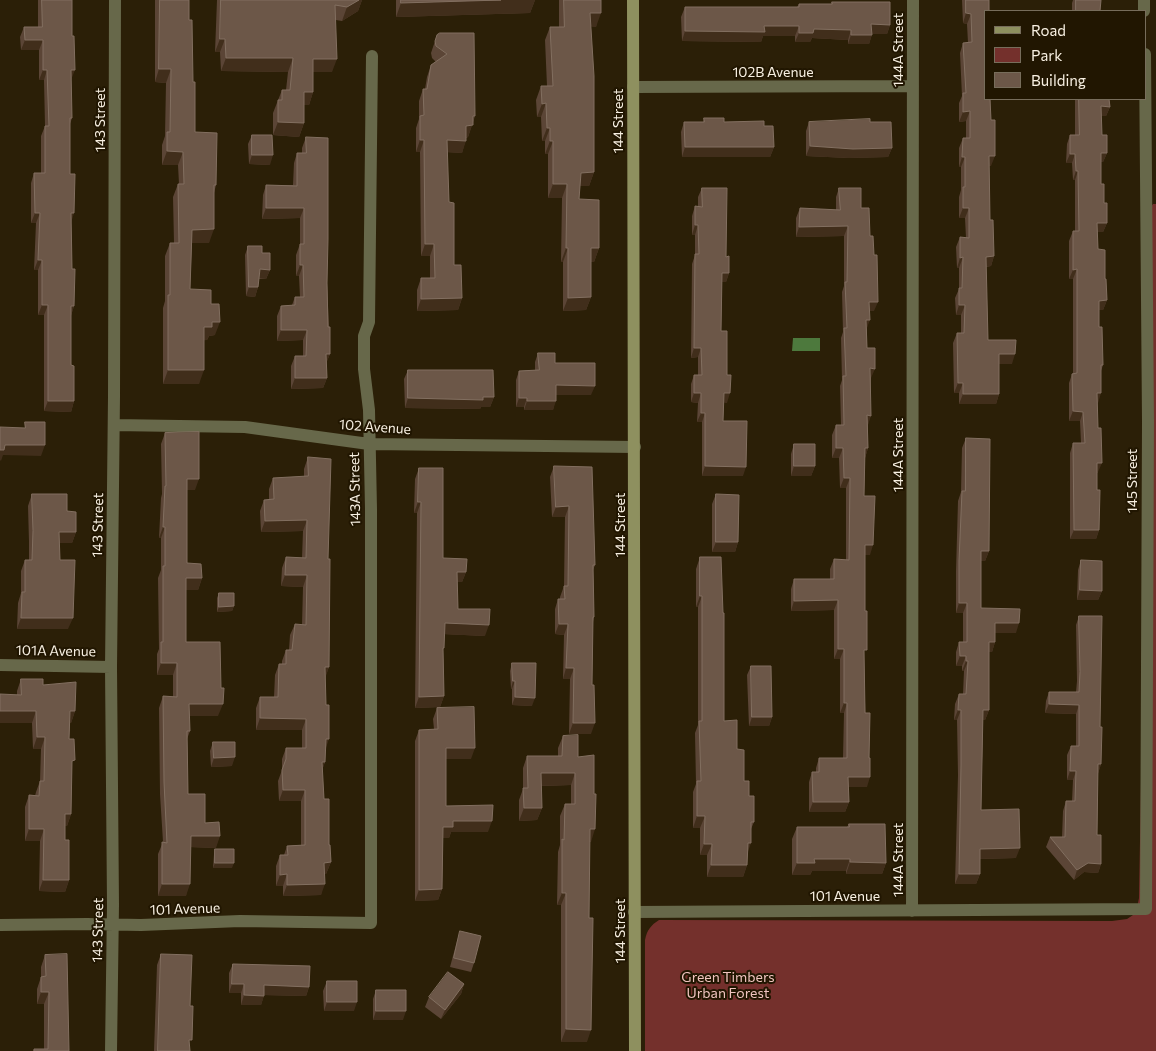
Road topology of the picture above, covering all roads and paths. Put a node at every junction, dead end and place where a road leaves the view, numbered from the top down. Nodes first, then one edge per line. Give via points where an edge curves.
1 (115, 0) edge
2 (633, 0) edge
3 (913, 0) edge
4 (372, 56) dead end
5 (913, 86) junction
6 (633, 88) junction
7 (1145, 100) edge
8 (114, 425) junction
9 (369, 444) junction
10 (635, 447) junction
11 (0, 665) edge
12 (112, 667) junction
13 (1146, 909) joint
14 (912, 911) junction
15 (634, 912) junction
16 (371, 923) joint
17 (0, 925) edge
18 (113, 925) junction
19 (111, 1051) edge
20 (635, 1051) edge

1 - 8 street, 143 Street
2 - 6 main road, 144 Street
3 - 5 street, 144A Street
4 - 9 street, 143A Street via 369,322 364,336
5 - 6 street, 102B Avenue
5 - 14 street, 144A Street
6 - 10 main road, 144 Street
7 - 13 street, 145 Street
8 - 9 street, 102 Avenue via 245,428
8 - 12 street, 143 Street
9 - 10 street, 102 Avenue
9 - 16 street, 143A Street
10 - 15 main road, 144 Street
11 - 12 street, 101A Avenue
12 - 18 street, 143 Street
13 - 14 street, 101 Avenue
14 - 15 street, 101 Avenue
15 - 20 main road, 144 Street
16 - 18 street, 101 Avenue via 240,921
17 - 18 street, 101 Avenue
18 - 19 street, 143 Street

